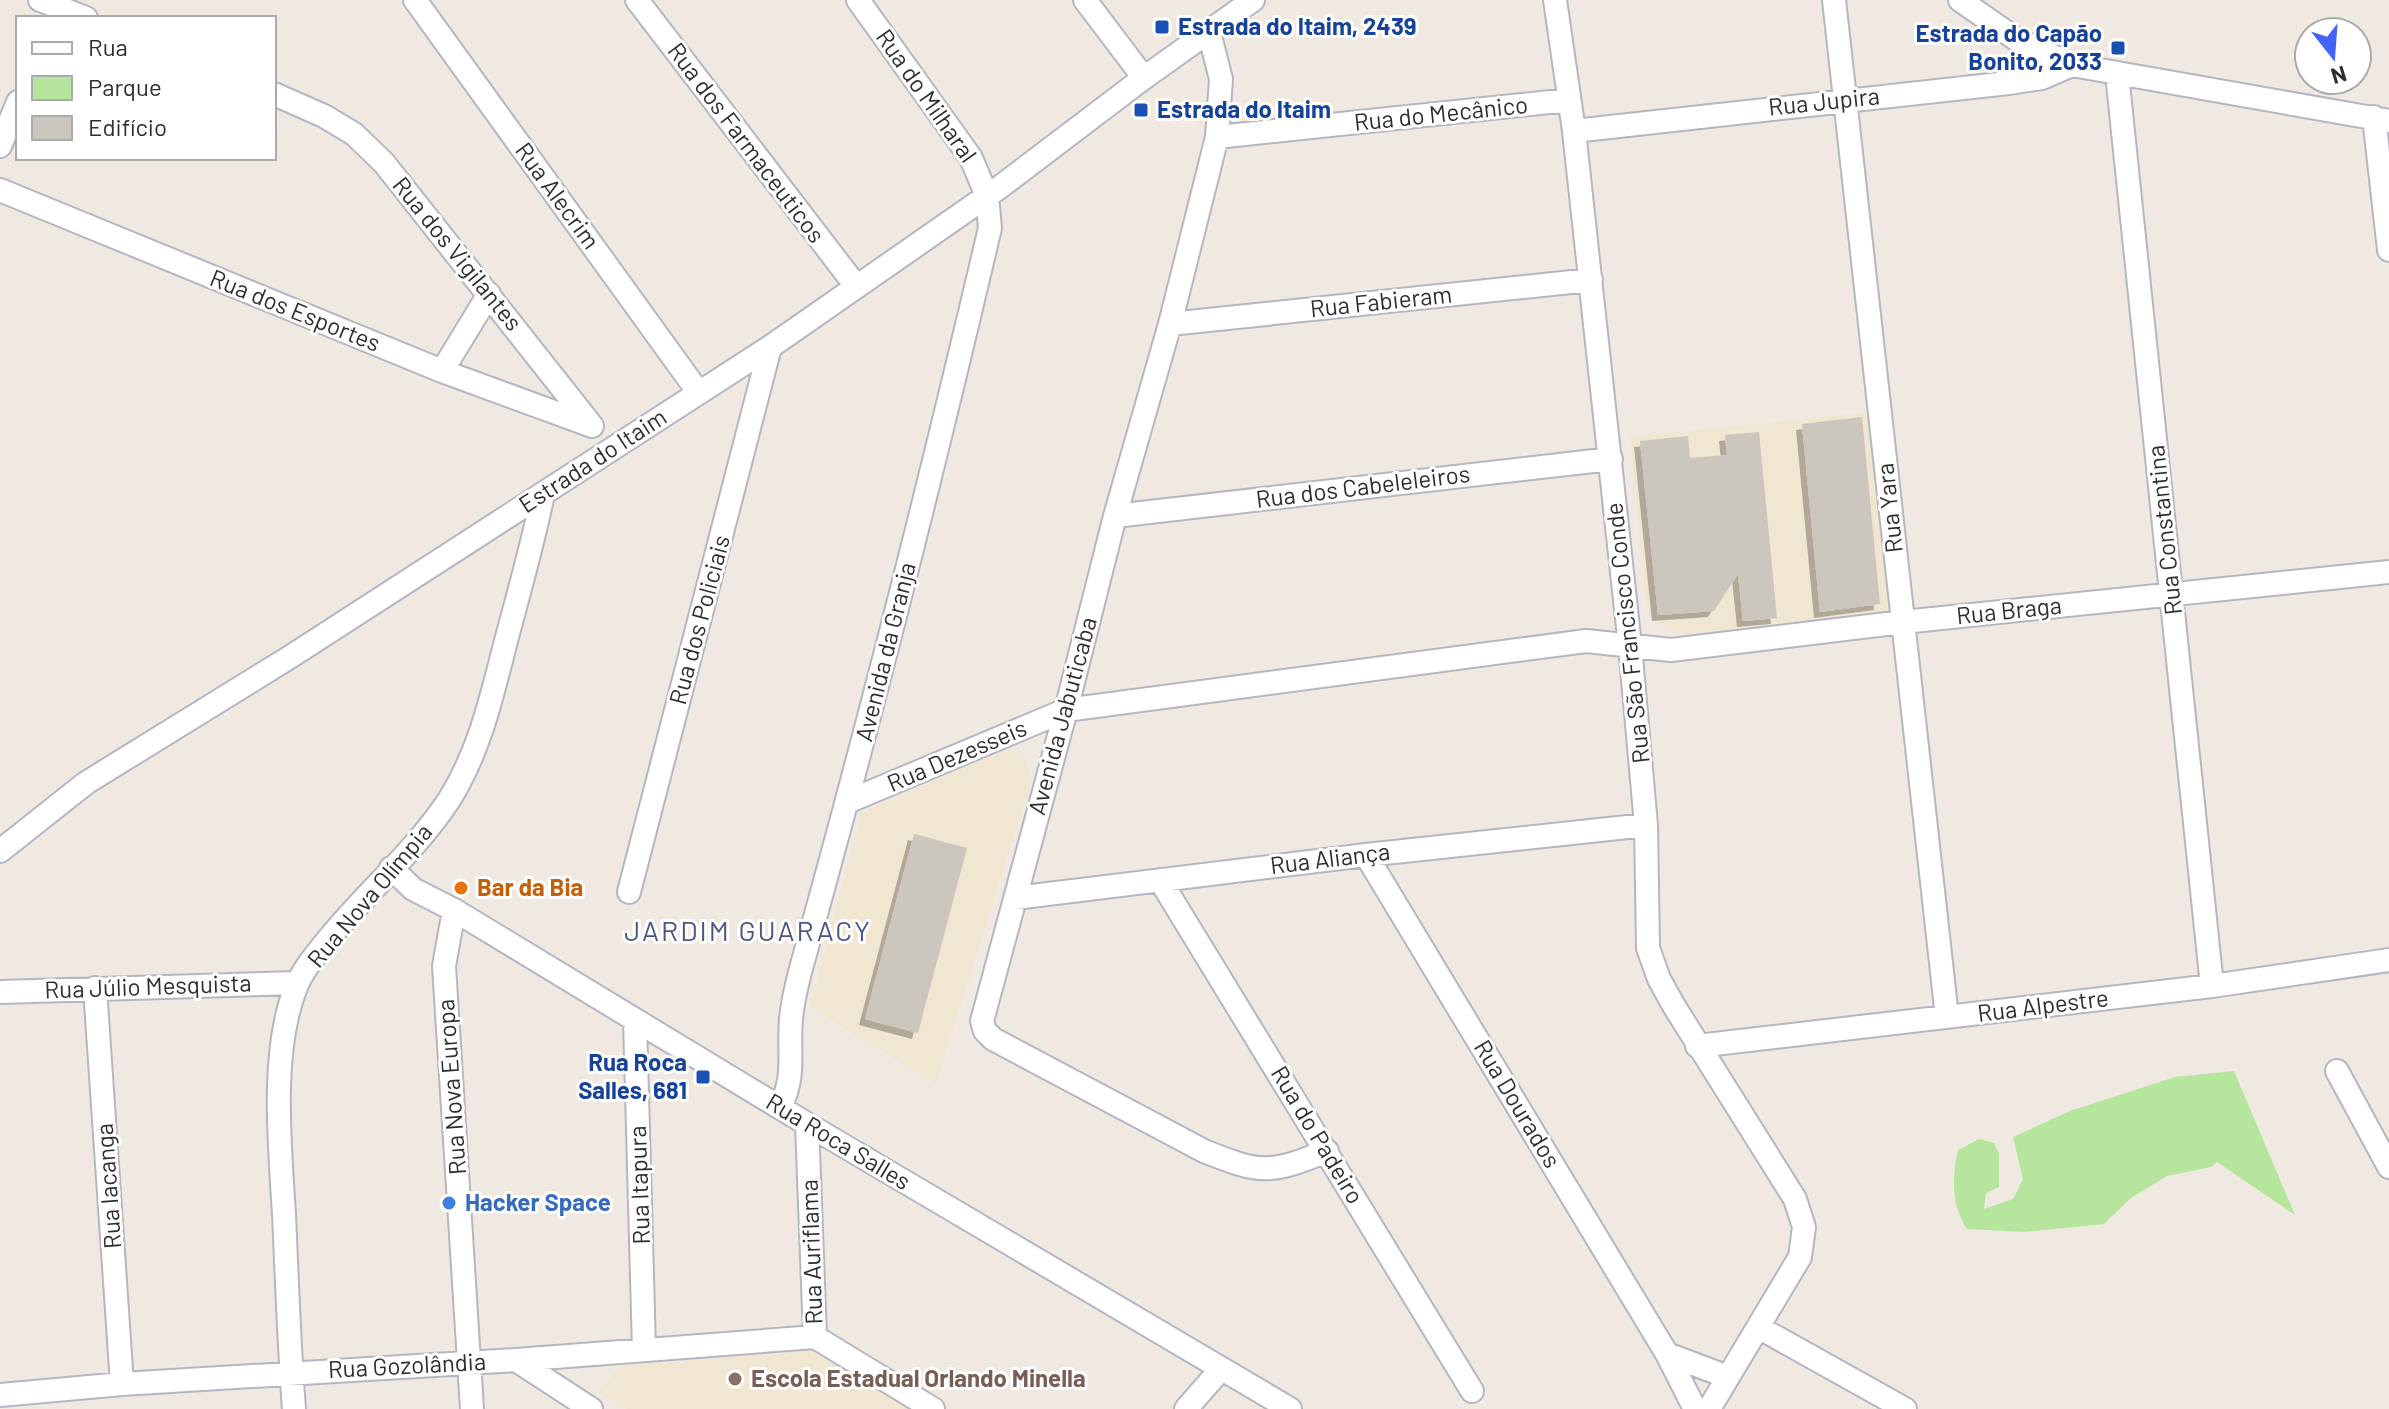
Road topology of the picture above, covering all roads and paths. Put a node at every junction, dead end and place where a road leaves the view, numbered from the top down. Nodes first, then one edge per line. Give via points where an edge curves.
1 (415, 0) edge
2 (637, 0) edge
3 (858, 0) edge
4 (1085, 0) edge
5 (1253, 0) edge
6 (1555, 0) edge
7 (1834, 0) edge
8 (1960, 0) edge
9 (49, 8) edge
10 (79, 16) edge
11 (1209, 32) junction
12 (2072, 65) junction
13 (2117, 74) junction
14 (1144, 78) junction
15 (276, 95) edge
16 (1569, 100) junction
17 (1845, 100) junction
18 (16, 107) edge
19 (2381, 119) edge
20 (1574, 131) junction
21 (1217, 137) junction
22 (0, 146) edge
23 (0, 190) edge
24 (987, 196) junction
25 (2389, 250) edge
26 (1591, 280) junction
27 (856, 286) junction
28 (489, 294) junction
29 (1170, 324) junction
30 (770, 347) junction
31 (442, 371) junction
32 (699, 393) junction
33 (592, 426) junction
34 (608, 449) junction
35 (1611, 459) junction
36 (543, 494) junction
37 (1115, 516) junction
38 (2389, 572) edge
39 (2171, 595) junction
40 (1903, 622) junction
41 (1630, 646) junction
42 (1066, 710) junction
43 (847, 802) junction
44 (1646, 825) junction
45 (0, 851) edge
46 (1366, 855) junction
47 (391, 868) junction
48 (1160, 880) junction
49 (629, 892) dead end
50 (1015, 898) junction
51 (454, 910) junction
52 (2389, 960) edge
53 (297, 983) junction
54 (2212, 986) junction
55 (95, 988) junction
56 (0, 992) edge
57 (1947, 1017) junction
58 (635, 1020) junction
59 (1697, 1046) junction
60 (2337, 1071) dead end
61 (780, 1107) junction
62 (807, 1124) junction
63 (1327, 1151) junction
64 (2389, 1167) edge
65 (1758, 1327) junction
66 (815, 1337) junction
67 (644, 1350) junction
68 (1667, 1354) junction
69 (516, 1360) junction
70 (469, 1362) junction
71 (1221, 1369) junction
72 (291, 1373) junction
73 (1728, 1377) junction
74 (122, 1384) junction
75 (1472, 1391) dead end
76 (0, 1395) edge
77 (294, 1409) edge
78 (472, 1409) edge
79 (591, 1409) edge
80 (933, 1409) edge
81 (1186, 1409) edge
82 (1290, 1409) edge
83 (1695, 1409) edge
84 (1709, 1409) edge
85 (1905, 1409) edge

1 - 32 street, Rua Alecrim
2 - 27 street, Rua dos Farmaceuticos
3 - 24 street, Rua do Milharal via 971,158
4 - 14 street
5 - 11 street, Estrada do Itaim
6 - 16 street, Rua São Francisco Conde
7 - 17 street, Rua Yara
8 - 12 street via 2016,39
9 - 10 street
11 - 14 street, Estrada do Itaim
11 - 21 street, Avenida Jabuticaba via 1221,79
12 - 13 street
12 - 17 street, Rua Jupira via 2042,78
13 - 19 street
13 - 39 street, Rua Constantina
14 - 24 street, Estrada do Itaim
15 - 28 street, Rua dos Vigilantes via 354,134 384,163
16 - 20 street, Rua São Francisco Conde
16 - 21 street, Rua do Mecânico
17 - 20 street, Rua Jupira
17 - 40 street, Rua Yara
18 - 22 street
19 - 25 street
20 - 26 street, Rua São Francisco Conde
21 - 29 street, Avenida Jabuticaba
23 - 31 street, Rua dos Esportes
24 - 27 street, Estrada do Itaim
24 - 43 street, Avenida da Granja via 987,243
26 - 29 street, Rua Fabieram
26 - 35 street, Rua São Francisco Conde
27 - 30 street, Estrada do Itaim
28 - 31 street
28 - 33 street, Rua dos Vigilantes
29 - 37 street, Avenida Jabuticaba
30 - 32 street, Estrada do Itaim
30 - 49 street, Rua dos Policiais
31 - 33 street, Rua dos Esportes
32 - 34 street, Estrada do Itaim
33 - 34 street, Rua dos Vigilantes
34 - 36 street, Estrada do Itaim
35 - 37 street, Rua dos Cabeleleiros
35 - 41 street, Rua São Francisco Conde
36 - 45 street, Estrada do Itaim via 86,783
36 - 47 street, Rua Nova Olímpia via 469,764 425,832
37 - 42 street, Avenida Jabuticaba
38 - 39 street, Rua Braga
39 - 40 street, Rua Braga
39 - 54 street, Rua Constantina
40 - 41 street, Rua Braga via 1671,650
40 - 57 street, Rua Yara
41 - 42 street via 1586,641
41 - 44 street, Rua São Francisco Conde
42 - 43 street, Rua Dezesseis
42 - 50 street, Avenida Jabuticaba
43 - 61 street, Avenida da Granja via 796,987 792,1077
44 - 46 street, Rua Aliança
44 - 59 street, Rua São Francisco Conde via 1648,948 1659,979
46 - 48 street, Rua Aliança
46 - 68 street, Rua Dourados
47 - 51 street, Rua Roca Salles via 413,889
47 - 53 street, Rua Nova Olímpia
48 - 50 street, Rua Aliança
48 - 63 street, Rua do Padeiro
50 - 63 street, Avenida Jabuticaba via 982,1015 988,1035 1204,1151 1251,1169 1271,1169
51 - 58 street, Rua Roca Salles
51 - 70 street, Rua Nova Europa via 444,966
52 - 54 street, Rua Alpestre
53 - 55 street, Rua Júlio Mesquista
53 - 72 street, Rua Nova Olímpia via 282,1048 279,1126
54 - 57 street, Rua Alpestre
55 - 56 street, Rua Júlio Mesquista
55 - 74 street, Rua Iacanga
57 - 59 street, Rua Alpestre
58 - 61 street, Rua Roca Salles
58 - 67 street, Rua Itapura
59 - 65 street, Rua São Francisco Conde via 1795,1199 1804,1227 1800,1257
60 - 64 street
61 - 62 street, Rua Roca Salles
62 - 66 street, Rua Auriflama
62 - 71 street, Rua Roca Salles
63 - 75 street, Rua do Padeiro
65 - 73 street
65 - 85 street
66 - 67 street, Rua Gozolândia
66 - 80 street, Rua Auriflama
67 - 69 street, Rua Gozolândia
68 - 73 street
68 - 83 street, Rua Dourados
69 - 70 street, Rua Gozolândia
69 - 79 street
70 - 72 street, Rua Gozolândia
70 - 78 street, Rua Nova Europa
71 - 81 street
71 - 82 street, Rua Roca Salles
72 - 74 street, Rua Gozolândia
72 - 77 street, Rua Nova Olímpia
73 - 84 street
74 - 76 street, Rua Gozolândia

